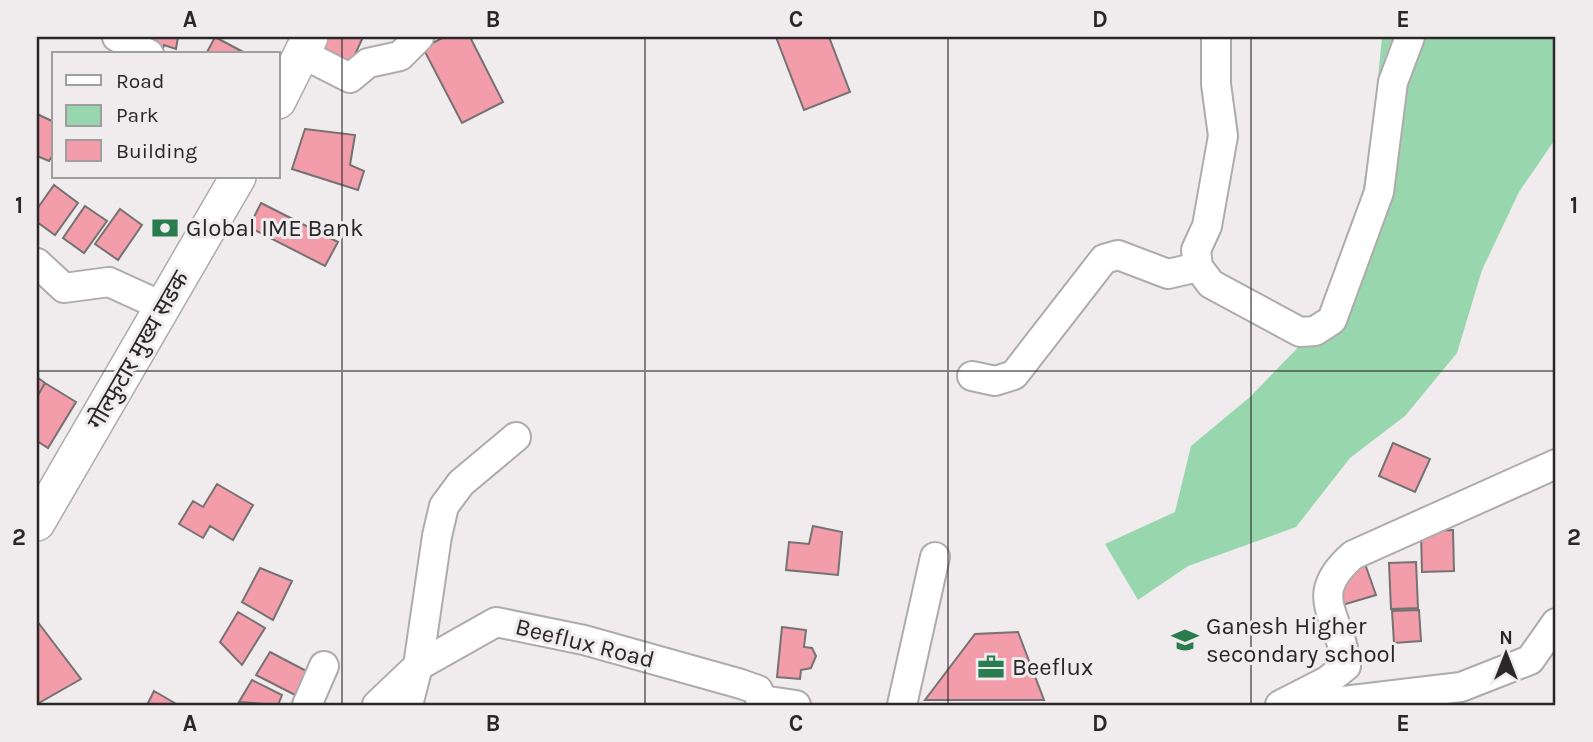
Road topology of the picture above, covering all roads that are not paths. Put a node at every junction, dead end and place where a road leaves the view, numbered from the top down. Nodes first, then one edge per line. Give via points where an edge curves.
1 (117, 37) edge
2 (419, 37) edge
3 (1216, 37) edge
4 (1410, 37) edge
5 (306, 46) edge
6 (145, 52) edge
7 (280, 97) edge
8 (237, 178) edge
9 (37, 263) edge
10 (1198, 267) junction
11 (164, 307) junction
12 (972, 376) dead end
13 (516, 437) dead end
14 (1556, 464) edge
15 (37, 523) edge
16 (935, 557) dead end
17 (1556, 623) edge
18 (324, 666) dead end
19 (418, 666) junction
20 (761, 702) edge
21 (307, 705) edge
22 (377, 705) edge
23 (408, 705) edge
24 (796, 705) edge
25 (902, 705) edge
26 (1280, 705) edge
27 (1310, 705) edge

1 - 6 street
2 - 5 street via 400,56 368,63 350,78
3 - 10 street via 1223,136 1207,226 1196,250
4 - 10 street via 1392,82 1379,192 1332,320 1315,331 1300,332 1211,284
5 - 7 main road
8 - 11 main road, गोल्फुटार मुख्य सडक
9 - 11 street via 64,288 110,282
10 - 12 street via 1168,274 1118,255 1104,259 1014,375 995,381
11 - 15 main road, गोल्फुटार मुख्य सडक
13 - 19 street via 461,483 444,506
14 - 26 street via 1353,555 1334,571 1328,604 1346,666
16 - 25 street
17 - 27 street via 1530,660 1461,687
18 - 21 street
19 - 20 street, Beeflux Road via 496,622 584,640 741,684 758,690
19 - 22 street, Beeflux Road
19 - 23 street
20 - 24 street

